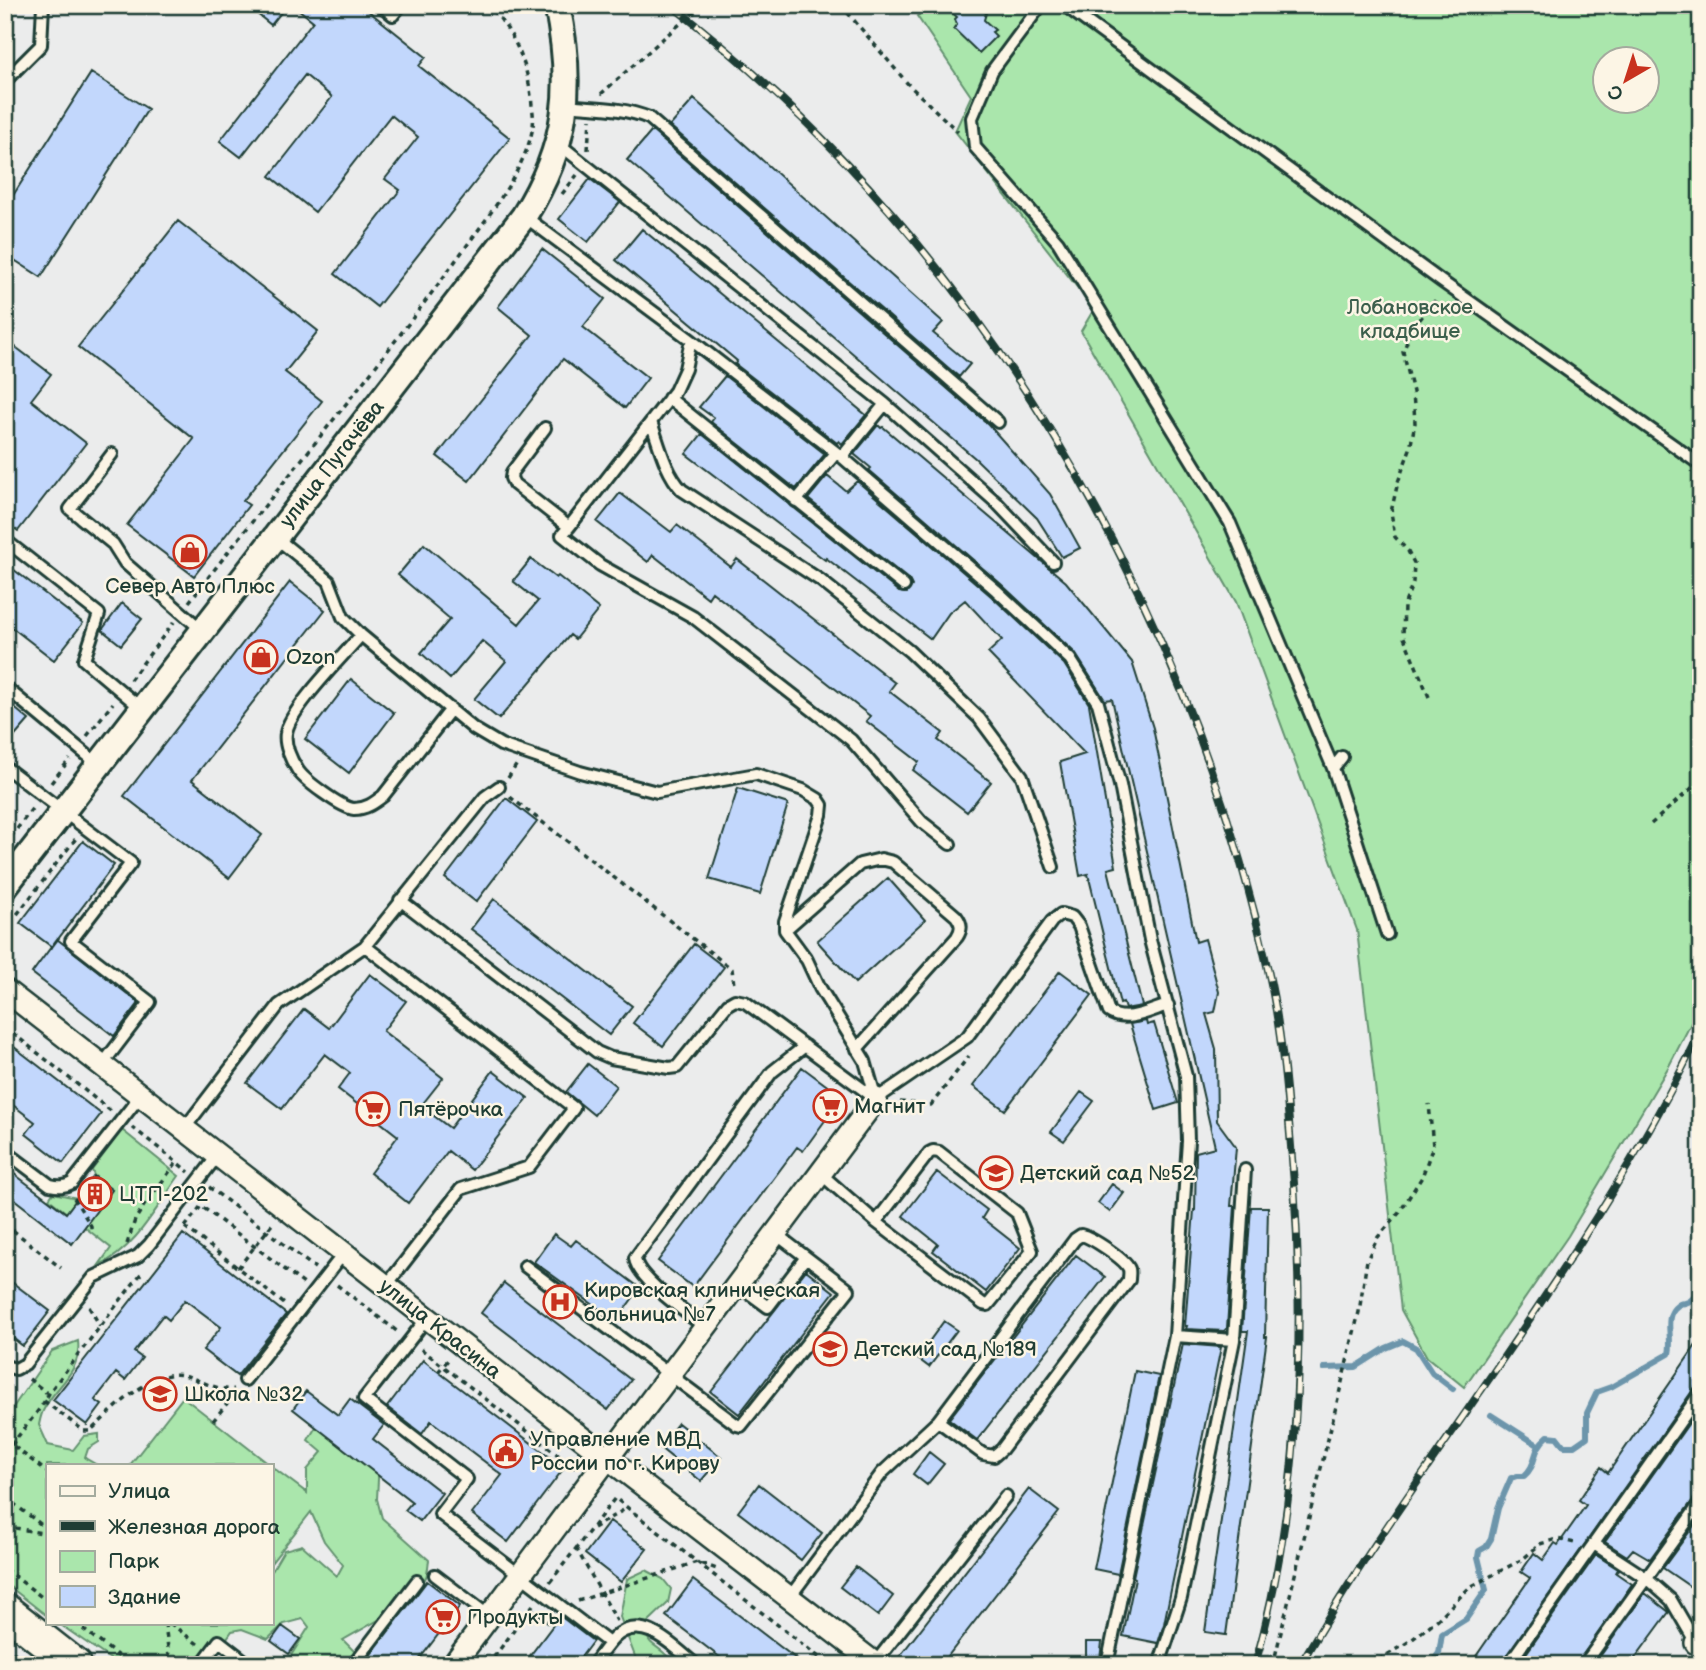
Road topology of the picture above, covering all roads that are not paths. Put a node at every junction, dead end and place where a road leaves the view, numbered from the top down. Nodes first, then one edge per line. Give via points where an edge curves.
1 (43, 5) edge
2 (381, 5) edge
3 (401, 5) edge
4 (557, 5) edge
5 (1041, 5) edge
6 (1064, 5) edge
7 (5, 81) edge
8 (565, 105) junction
9 (559, 144) junction
10 (524, 216) junction
11 (691, 340) junction
12 (669, 398) junction
13 (885, 404) junction
14 (651, 422) junction
15 (998, 422) dead end
16 (545, 428) dead end
17 (112, 454) dead end
18 (839, 455) junction
19 (1701, 465) edge
20 (796, 501) junction
21 (569, 527) junction
22 (275, 537) junction
23 (5, 540) edge
24 (1053, 562) dead end
25 (904, 586) dead end
26 (202, 631) junction
27 (361, 635) junction
28 (5, 687) edge
29 (142, 709) junction
30 (451, 709) junction
31 (1342, 757) dead end
32 (99, 765) junction
33 (5, 767) edge
34 (1333, 768) junction
35 (500, 788) road end
36 (63, 811) junction
37 (950, 844) dead end
38 (1053, 867) dead end
39 (5, 886) edge
40 (400, 900) junction
41 (785, 930) junction
42 (1387, 934) dead end
43 (365, 946) junction
44 (5, 990) edge
45 (1168, 1005) junction
46 (805, 1046) junction
47 (857, 1049) junction
48 (102, 1065) junction
49 (141, 1095) junction
50 (876, 1099) junction
51 (184, 1129) junction
52 (5, 1151) edge
53 (218, 1155) junction
54 (1245, 1170) dead end
55 (821, 1174) junction
56 (876, 1222) junction
57 (776, 1234) junction
58 (344, 1254) junction
59 (806, 1257) junction
60 (525, 1266) dead end
61 (738, 1285) junction
62 (386, 1286) junction
63 (427, 1318) junction
64 (706, 1328) junction
65 (1175, 1336) junction
66 (1234, 1340) junction
67 (11, 1367) edge
68 (671, 1374) junction
69 (245, 1380) road end
70 (1701, 1392) edge
71 (938, 1421) junction
72 (608, 1459) junction
73 (1006, 1496) dead end
74 (1701, 1502) edge
75 (1594, 1544) junction
76 (435, 1575) dead end
77 (520, 1576) junction
78 (1646, 1578) junction
79 (417, 1581) dead end
80 (789, 1598) junction
81 (5, 1610) edge
82 (489, 1616) junction
83 (609, 1643) junction
84 (1699, 1644) edge
85 (876, 1664) edge
86 (75, 1665) edge
87 (201, 1665) edge
88 (250, 1665) edge
89 (353, 1665) edge
90 (453, 1665) edge
91 (593, 1665) edge
92 (696, 1665) edge
93 (1107, 1665) edge
94 (1159, 1665) edge
95 (1508, 1665) edge
96 (1584, 1665) edge

1 - 7 lane via 41,45
2 - 3 lane via 393,15
4 - 8 street, улица Пугачёва via 564,45
5 - 34 lane via 992,71 972,118 975,147 1058,242 1230,523
6 - 19 lane
8 - 9 street, улица Пугачёва
8 - 15 lane via 616,109 649,118
9 - 10 street, улица Пугачёва
9 - 13 lane
10 - 11 lane
10 - 22 street, улица Пугачёва
11 - 12 lane via 682,379
11 - 18 lane
12 - 14 lane
12 - 20 lane
13 - 18 lane
13 - 24 lane via 998,503
14 - 21 lane
14 - 38 lane via 675,483 820,580 909,651 979,718 1022,776
16 - 21 lane via 511,478
17 - 26 lane via 69,509 113,544 125,563
18 - 20 lane
18 - 45 lane via 1070,659 1098,702
20 - 25 lane
21 - 37 lane via 562,535 600,565 693,617 851,740 922,822
22 - 26 street, улица Пугачёва
22 - 27 lane via 329,581 343,617
23 - 29 lane via 99,614 84,660
26 - 29 street, улица Пугачёва
27 - 30 lane
27 - 30 lane via 292,716 286,734 298,772 338,803 353,809 371,806
28 - 32 lane
29 - 32 street, улица Пугачёва
30 - 41 lane via 501,745 657,792 756,774 818,799 821,815
31 - 34 lane
32 - 36 street, улица Пугачёва
33 - 36 lane
34 - 42 lane
35 - 40 lane via 485,796
36 - 39 street, улица Пугачёва
36 - 48 lane via 131,863 71,941 150,1002
40 - 43 lane
40 - 46 lane via 604,1056 677,1068 735,1000 745,1002
41 - 47 lane
41 - 47 lane via 860,864 881,859 893,862 961,922 957,937
43 - 51 lane via 279,1005
43 - 62 lane via 574,1108 529,1167 461,1189
44 - 48 street, улица Красина
45 - 50 lane via 1129,1017 1110,1012 1079,926 1072,917 1061,914 967,1037
45 - 65 lane via 1186,1076 1188,1141
46 - 50 lane
46 - 64 lane via 772,1072 635,1258 638,1269
47 - 50 lane
48 - 49 street, улица Красина
49 - 51 street, улица Красина
49 - 52 lane via 66,1186 50,1185
50 - 55 street
51 - 53 street, улица Красина
53 - 58 street, улица Красина
53 - 67 lane via 204,1183 149,1245 138,1256 94,1277 25,1364
54 - 66 lane
55 - 56 lane
55 - 57 street
56 - 56 lane via 929,1153 939,1152 1017,1213 1032,1251 988,1305
57 - 59 lane
57 - 61 street
58 - 62 street, улица Красина
58 - 69 lane
59 - 61 lane via 768,1307
59 - 68 lane via 849,1290 745,1424 737,1426
60 - 68 lane
61 - 64 street
62 - 63 street, улица Красина
63 - 72 street, улица Красина
63 - 77 lane via 364,1399 467,1479 440,1514
64 - 68 street
65 - 66 lane
65 - 93 lane
66 - 94 lane via 1181,1598
68 - 72 street
70 - 75 lane
71 - 71 lane via 983,1454 993,1456 1002,1449 1129,1280 1127,1264 1089,1236 1075,1238
71 - 80 lane via 882,1473
72 - 77 street
72 - 80 street, улица Красина
73 - 85 lane
74 - 78 lane
75 - 78 lane
75 - 95 lane
76 - 82 lane
77 - 82 street
77 - 83 lane
78 - 84 lane via 1671,1600
78 - 96 lane
79 - 89 lane
80 - 85 street, улица Красина
81 - 86 main road
82 - 90 street
83 - 91 lane
83 - 92 lane via 623,1632 650,1629
87 - 88 lane via 219,1641

